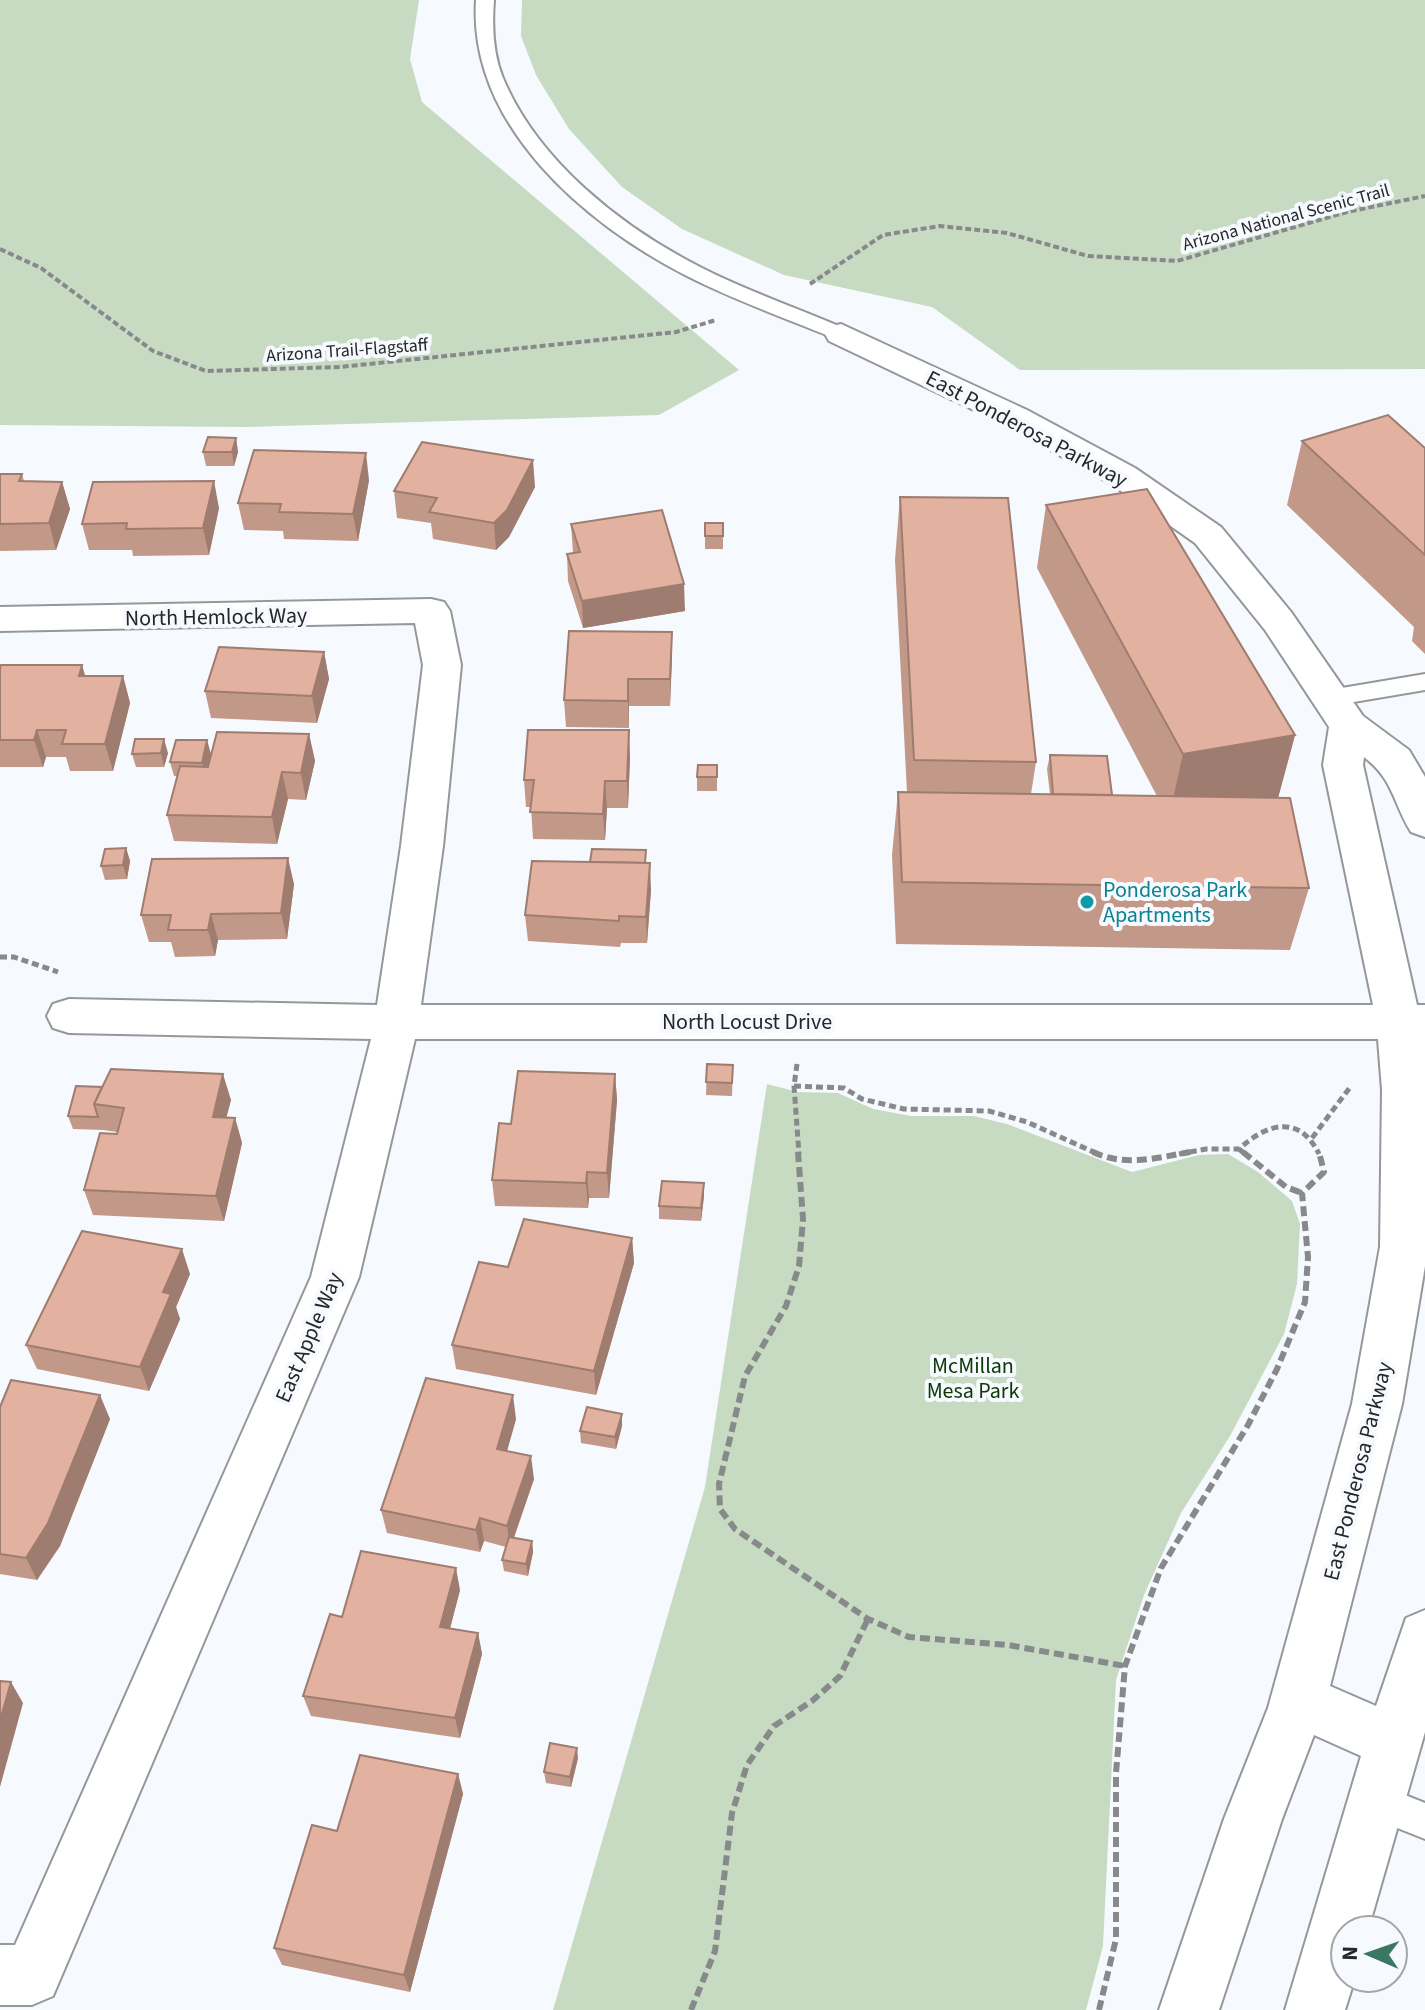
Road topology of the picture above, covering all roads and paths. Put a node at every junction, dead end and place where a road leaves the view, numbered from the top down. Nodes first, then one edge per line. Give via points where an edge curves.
1 (485, 0) edge
2 (1425, 196) edge
3 (0, 249) edge
4 (806, 288) dead end
5 (727, 316) dead end
6 (841, 334) joint
7 (431, 611) joint
8 (0, 619) edge
9 (1425, 682) edge
10 (1339, 712) junction
11 (1423, 806) edge
12 (69, 1016) dead end
13 (397, 1022) junction
14 (1412, 1022) edge
15 (1351, 1086) dead end
16 (1312, 1138) junction
17 (1239, 1149) junction
18 (1302, 1193) junction
19 (868, 1619) junction
20 (1425, 1636) edge
21 (1125, 1666) junction
22 (1297, 1700) junction
23 (1407, 1720) edge
24 (1400, 1811) edge
25 (16, 1975) edge
26 (691, 2010) edge
27 (1099, 2010) edge
28 (1189, 2010) edge
29 (1315, 2010) edge

1 - 6 lane via 483,25 494,77 518,121 596,208 695,272
2 - 4 path, Arizona National Scenic Trail via 1347,212 1177,261 1088,256 1007,233 940,226 883,235
3 - 5 path, Arizona Trail-Flagstaff via 41,268 153,351 206,371 340,367 480,353 676,332
6 - 10 street, East Ponderosa Parkway via 1015,417 1123,476 1208,535 1278,621
7 - 8 street, North Hemlock Way
7 - 13 street, East Apple Way via 442,665
9 - 10 lane
10 - 11 street, East Ponderosa Parkway via 1395,760
10 - 14 street, East Ponderosa Parkway via 1343,765
12 - 13 street, North Locust Drive
13 - 14 street, North Locust Drive
13 - 25 street, East Apple Way via 335,1277
14 - 22 street, East Ponderosa Parkway via 1405,1090 1404,1247 1377,1404
15 - 16 path
16 - 17 path via 1293,1127 1275,1126 1257,1132
16 - 18 path via 1323,1157 1324,1172
17 - 18 path via 1286,1187
17 - 19 path via 1206,1149 1137,1162 1104,1157 989,1111 904,1109 862,1099 844,1088 794,1086 803,1219 799,1266 786,1306 745,1376 719,1484 720,1509 735,1529
18 - 21 path via 1308,1257 1305,1302 1248,1425 1161,1568
19 - 21 path via 909,1637 1008,1645
19 - 26 path via 840,1676 774,1726 747,1765 732,1813 715,1951
20 - 23 street
21 - 27 path via 1116,1773 1116,1939
22 - 23 street
22 - 28 street, East Ponderosa Parkway
23 - 24 street
24 - 29 street

